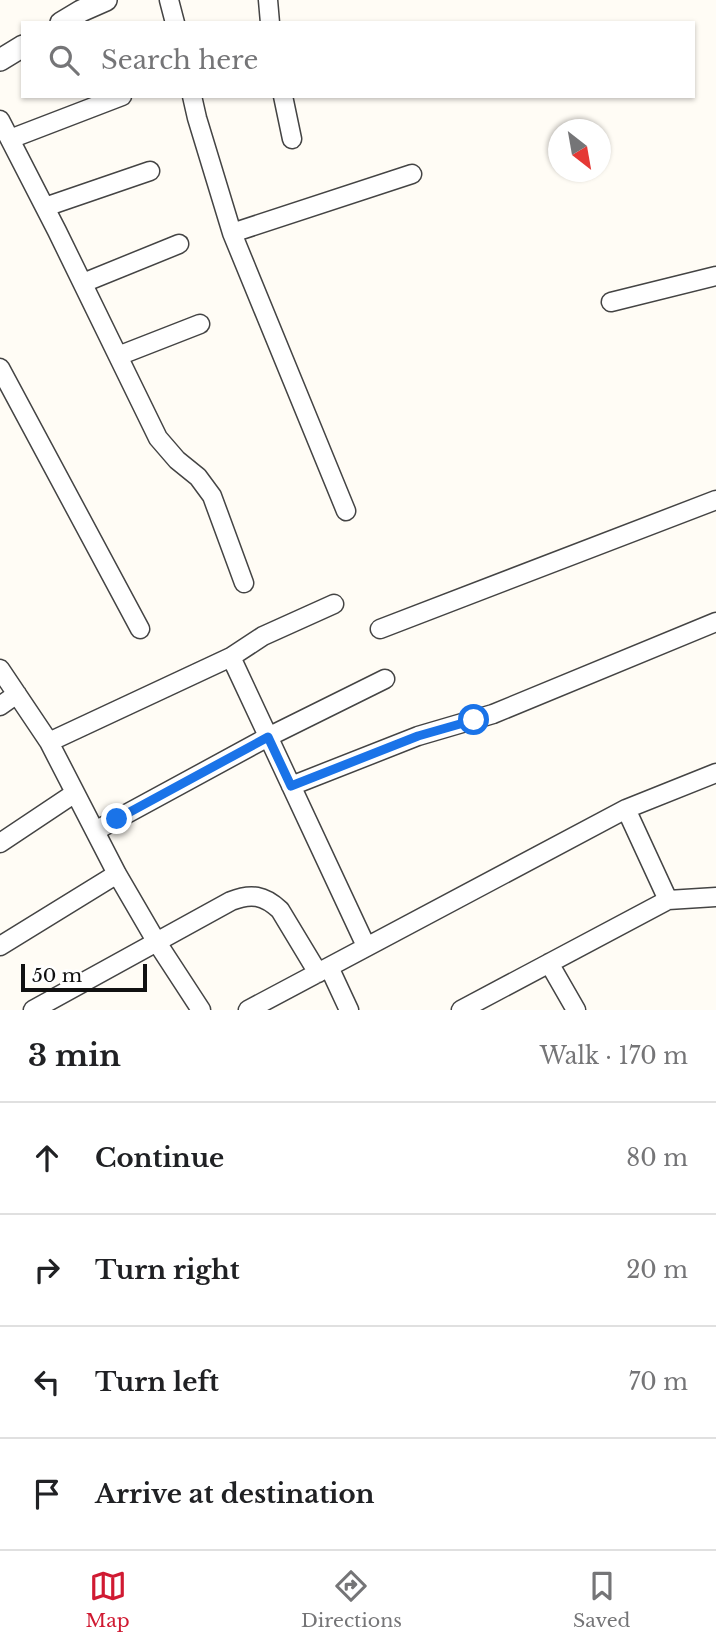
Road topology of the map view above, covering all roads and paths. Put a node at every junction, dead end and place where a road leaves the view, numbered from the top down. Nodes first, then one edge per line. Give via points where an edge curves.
1 (106, 0) edge
2 (169, 0) edge
3 (268, 0) edge
4 (64, 21) edge
5 (174, 21) edge
6 (270, 21) edge
7 (21, 47) edge
8 (0, 60) edge
9 (117, 98) edge
10 (192, 98) edge
11 (283, 98) edge
12 (0, 120) edge
13 (292, 138) dead end
14 (10, 139) junction
15 (150, 171) dead end
16 (412, 174) dead end
17 (45, 207) junction
18 (232, 233) junction
19 (179, 244) dead end
20 (716, 276) edge
21 (83, 283) junction
22 (611, 302) dead end
23 (200, 324) dead end
24 (118, 356) junction
25 (0, 368) edge
26 (716, 500) edge
27 (346, 511) dead end
28 (244, 583) dead end
29 (334, 604) dead end
30 (716, 622) edge
31 (140, 628) dead end
32 (380, 629) dead end
33 (231, 657) junction
34 (0, 669) edge
35 (384, 679) dead end
36 (17, 694) junction
37 (0, 706) edge
38 (268, 737) junction
39 (49, 742) junction
40 (716, 773) edge
41 (291, 786) junction
42 (75, 793) junction
43 (626, 809) junction
44 (95, 831) junction
45 (0, 843) edge
46 (117, 874) junction
47 (716, 897) edge
48 (668, 900) junction
49 (156, 941) junction
50 (0, 946) edge
51 (366, 947) junction
52 (549, 963) junction
53 (324, 970) junction
54 (33, 1010) edge
55 (201, 1010) edge
56 (248, 1010) edge
57 (349, 1010) edge
58 (461, 1010) edge
59 (576, 1010) edge

1 - 4 street
2 - 5 street
3 - 6 street
7 - 8 street
9 - 14 street
10 - 18 street
11 - 13 street
12 - 14 street
14 - 17 street
15 - 17 street
16 - 18 street
17 - 21 street
18 - 27 street
19 - 21 street
20 - 22 street
21 - 24 street
23 - 24 street
24 - 28 street via 158,438 212,496
25 - 31 street
26 - 32 street
29 - 33 street via 262,636
30 - 41 street via 493,714 418,736
33 - 38 street
33 - 39 street
34 - 36 street
35 - 38 street
36 - 37 street
36 - 39 street
38 - 41 street
38 - 44 street
39 - 42 street
40 - 43 street
41 - 51 street
42 - 44 street
42 - 45 street
43 - 48 street
43 - 51 street
44 - 46 street
46 - 49 street
46 - 50 street
47 - 48 street
48 - 52 street
49 - 53 street via 231,901 251,896 272,902 280,910
49 - 54 street
49 - 55 street
51 - 53 street
52 - 58 street
52 - 59 street
53 - 56 street
53 - 57 street

